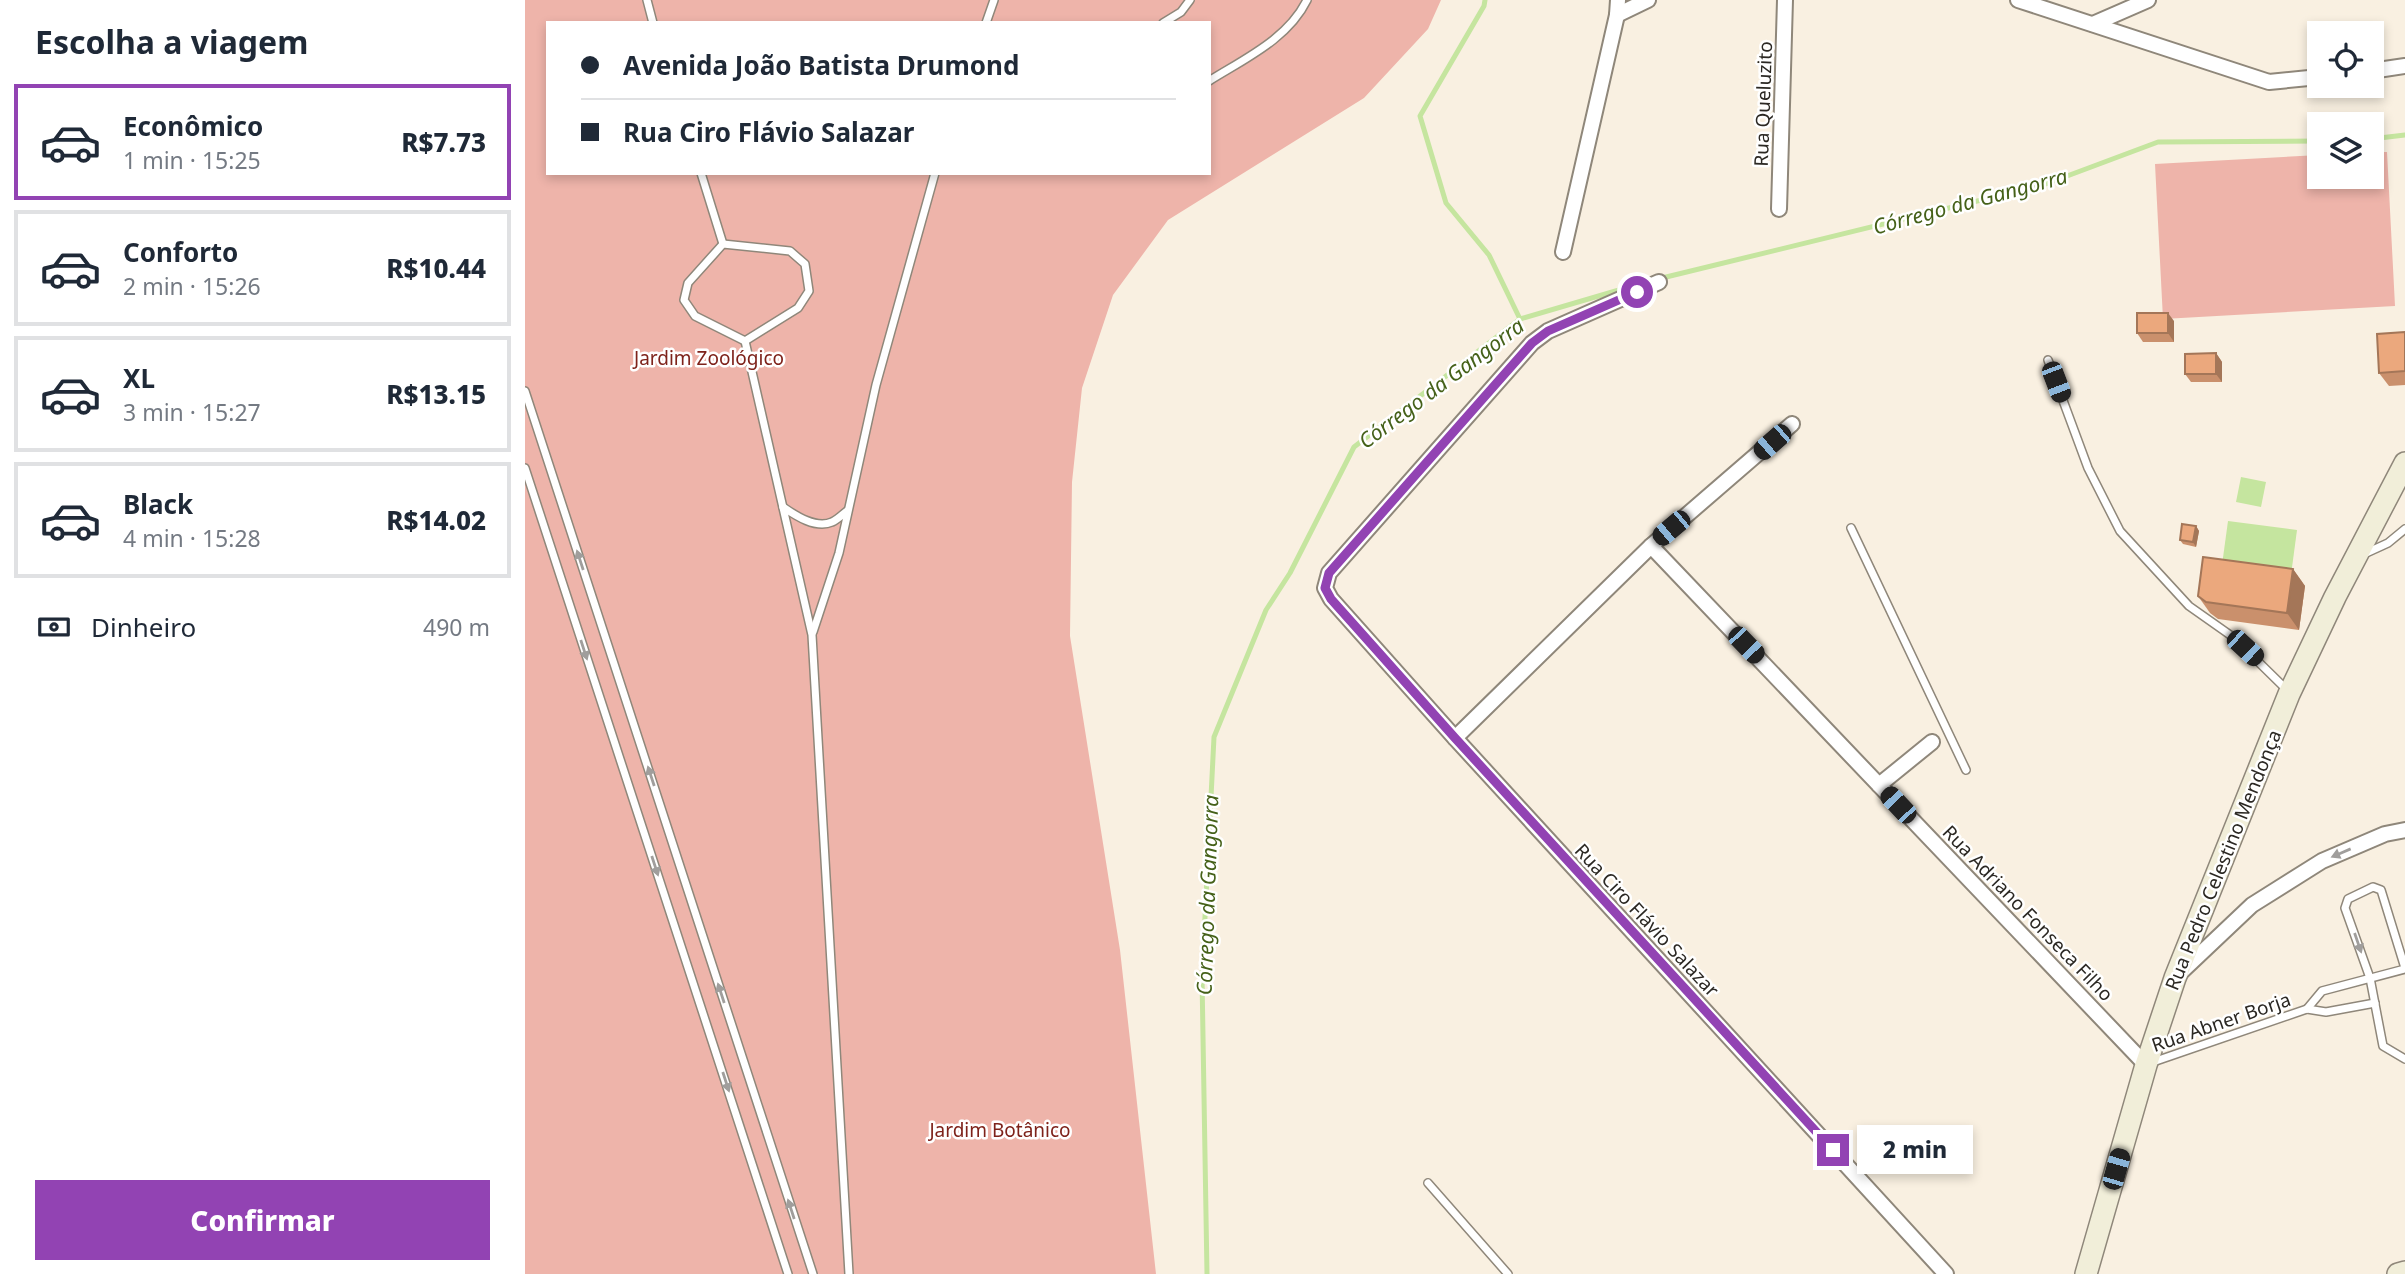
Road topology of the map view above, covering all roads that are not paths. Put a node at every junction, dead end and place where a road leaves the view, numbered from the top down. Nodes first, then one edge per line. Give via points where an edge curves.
1 (647, 0) edge
2 (994, 0) edge
3 (1190, 0) edge
4 (1307, 0) edge
5 (1648, 0) edge
6 (1785, 0) edge
7 (2018, 0) edge
8 (2148, 0) edge
9 (1618, 7) edge
10 (652, 21) edge
11 (987, 21) edge
12 (1166, 21) edge
13 (2093, 24) junction
14 (2405, 66) edge
15 (2384, 69) edge
16 (2307, 78) edge
17 (1211, 80) edge
18 (702, 175) edge
19 (934, 175) edge
20 (1779, 209) dead end
21 (723, 244) junction
22 (1563, 252) dead end
23 (1659, 282) dead end
24 (745, 341) junction
25 (2048, 360) dead end
26 (525, 391) edge
27 (1792, 424) dead end
28 (2405, 463) edge
29 (525, 468) edge
30 (783, 506) junction
31 (848, 511) junction
32 (1851, 528) dead end
33 (2405, 529) edge
34 (1651, 546) junction
35 (2355, 559) junction
36 (812, 635) junction
37 (2289, 694) junction
38 (1947, 731) junction
39 (1455, 738) junction
40 (1932, 742) joint
41 (1966, 770) dead end
42 (1879, 785) junction
43 (2405, 830) edge
44 (2405, 969) edge
45 (2175, 978) junction
46 (2369, 978) junction
47 (2375, 1003) junction
48 (2307, 1009) junction
49 (2405, 1059) edge
50 (2145, 1065) junction
51 (1428, 1183) dead end
52 (2405, 1272) edge
53 (788, 1274) edge
54 (813, 1274) edge
55 (849, 1274) edge
56 (1509, 1274) edge
57 (1946, 1274) edge
58 (2086, 1274) edge
59 (2398, 1274) edge

1 - 10 lane
2 - 11 lane
3 - 12 lane
4 - 17 lane via 1280,34
5 - 9 street
6 - 20 street, Rua Queluzito
7 - 13 street
8 - 13 street
9 - 22 street
13 - 16 street via 2269,82
14 - 15 street
18 - 21 lane
19 - 31 lane via 876,385
21 - 24 lane via 688,283 684,300 695,316
21 - 24 lane via 790,251 805,264 809,291 798,308
23 - 39 street, Rua Ciro Flávio Salazar via 1548,331 1532,343 1329,573 1325,588 1331,599
24 - 30 lane
25 - 37 lane via 2088,468 2120,531 2189,606 2233,637
54 -> 26 lane
27 - 34 street
28 - 35 street, Rua Pedro Celestino Mendonça
29 -> 53 lane
30 - 31 lane via 799,518 818,523 831,523
30 - 36 lane
31 - 36 lane
32 - 38 lane
33 - 35 lane
34 - 39 street
34 - 42 street, Rua Adriano Fonseca Filho
35 - 37 street, Rua Pedro Celestino Mendonça
36 - 55 lane
37 - 45 street, Rua Pedro Celestino Mendonça
38 - 40 lane
38 - 41 lane
39 - 57 street, Rua Ciro Flávio Salazar
40 - 42 street
42 - 50 street, Rua Adriano Fonseca Filho
43 -> 45 street via 2322,861 2252,905
44 - 46 lane
44 -> 46 lane via 2381,890 2373,887 2345,903
45 - 50 street, Rua Pedro Celestino Mendonça
46 - 47 lane
46 - 48 lane via 2322,991
47 - 48 lane via 2326,1012
47 - 49 lane via 2383,1046
48 - 50 lane, Rua Abner Borja
50 - 58 street, Rua Pedro Celestino Mendonça
51 - 56 lane
52 - 59 street

